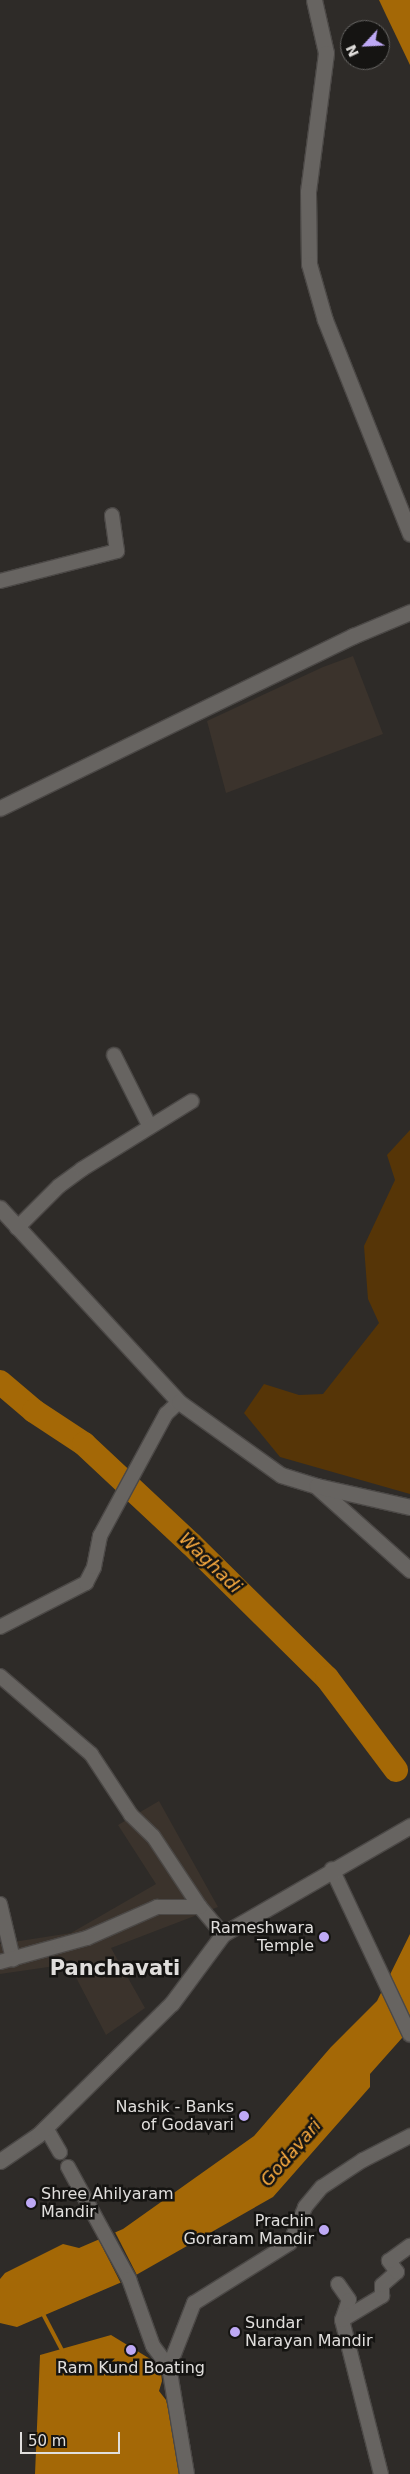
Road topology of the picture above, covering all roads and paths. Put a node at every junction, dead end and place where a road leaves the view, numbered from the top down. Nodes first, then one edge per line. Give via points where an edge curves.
1 (314, 0) edge
2 (112, 515) dead end
3 (410, 534) edge
4 (0, 581) edge
5 (410, 612) edge
6 (0, 808) edge
7 (114, 1054) dead end
8 (192, 1101) dead end
9 (150, 1127) junction
10 (0, 1208) edge
11 (17, 1228) junction
12 (179, 1402) junction
13 (316, 1486) junction
14 (410, 1507) edge
15 (410, 1570) edge
16 (0, 1627) edge
17 (0, 1676) edge
18 (410, 1826) edge
19 (332, 1869) junction
20 (0, 1904) edge
21 (200, 1907) junction
22 (223, 1934) junction
23 (6, 1961) edge
24 (410, 2035) edge
25 (46, 2128) junction
26 (410, 2136) edge
27 (60, 2152) dead end
28 (0, 2161) edge
29 (68, 2167) dead end
30 (410, 2246) edge
31 (338, 2284) dead end
32 (342, 2320) junction
33 (169, 2367) junction
34 (188, 2474) edge
35 (381, 2474) edge

1 - 3 street via 326,53 308,192 309,264 325,320
2 - 4 street via 117,551
5 - 6 street via 353,636
7 - 9 street
8 - 9 street
9 - 11 street via 59,1186
10 - 11 street
11 - 12 street
12 - 13 street via 281,1474
12 - 16 street via 166,1414 100,1536 94,1567 86,1583
13 - 14 street
13 - 15 street
17 - 21 street via 91,1754 131,1815 153,1836
18 - 19 street
19 - 22 street
19 - 24 street
20 - 23 street
21 - 22 street
21 - 23 street via 157,1907 87,1938
22 - 25 street via 172,2003
25 - 27 street
25 - 28 street
26 - 33 street via 363,2160 322,2187 305,2206 290,2243 194,2303
29 - 33 street via 130,2280 152,2346
30 - 32 street via 389,2261 396,2272 382,2285 382,2296
31 - 32 street via 349,2300
32 - 35 street
33 - 34 street

